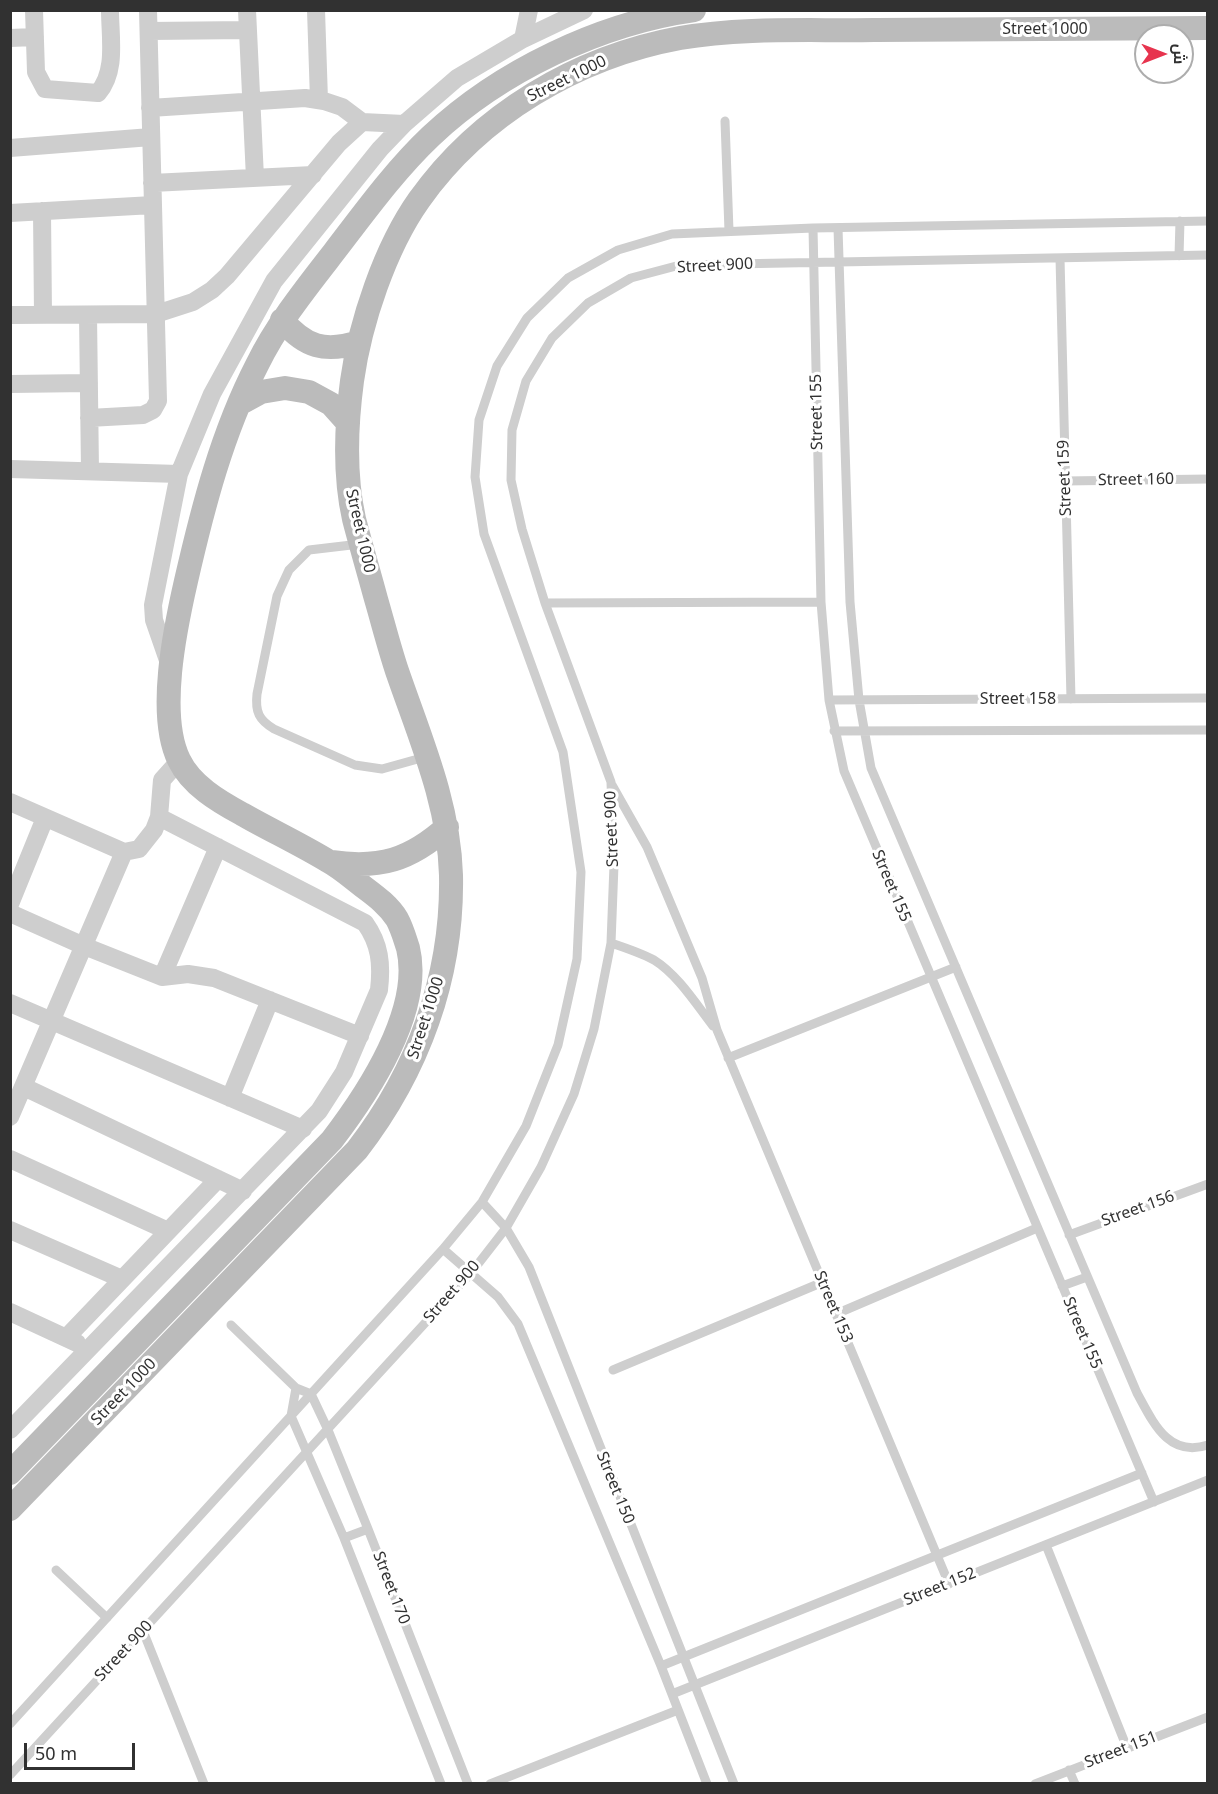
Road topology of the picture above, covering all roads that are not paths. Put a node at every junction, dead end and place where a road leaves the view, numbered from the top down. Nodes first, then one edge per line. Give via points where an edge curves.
1 (34, 10) edge
2 (110, 10) edge
3 (148, 10) edge
4 (247, 10) edge
5 (316, 10) edge
6 (584, 10) edge
7 (694, 10) edge
8 (525, 22) edge
9 (1208, 28) edge
10 (248, 30) junction
11 (149, 31) junction
12 (34, 37) junction
13 (10, 38) edge
14 (251, 100) junction
15 (319, 100) junction
16 (150, 108) junction
17 (725, 121) dead end
18 (362, 122) junction
19 (404, 124) junction
20 (151, 137) junction
21 (10, 148) edge
22 (313, 175) junction
23 (255, 178) junction
24 (152, 183) junction
25 (153, 206) junction
26 (42, 211) junction
27 (10, 213) edge
28 (1180, 221) junction
29 (1208, 221) edge
30 (813, 228) junction
31 (838, 228) junction
32 (729, 231) junction
33 (1208, 255) edge
34 (1179, 256) junction
35 (1060, 258) junction
36 (814, 262) junction
37 (839, 262) junction
38 (156, 314) junction
39 (10, 315) edge
40 (43, 315) junction
41 (88, 315) junction
42 (282, 320) junction
43 (359, 342) junction
44 (89, 383) junction
45 (10, 384) edge
46 (239, 404) junction
47 (90, 418) junction
48 (348, 423) junction
49 (10, 469) edge
50 (90, 471) junction
51 (179, 474) junction
52 (1208, 479) edge
53 (1065, 481) junction
54 (361, 544) junction
55 (821, 602) junction
56 (545, 603) junction
57 (171, 668) junction
58 (1208, 698) edge
59 (1071, 699) junction
60 (829, 700) junction
61 (859, 700) junction
62 (1208, 730) edge
63 (834, 731) junction
64 (864, 731) junction
65 (427, 756) junction
66 (180, 761) junction
67 (611, 782) junction
68 (10, 802) edge
69 (45, 818) junction
70 (159, 818) junction
71 (447, 827) junction
72 (218, 847) junction
73 (124, 852) junction
74 (331, 862) junction
75 (10, 904) edge
76 (10, 913) edge
77 (611, 942) junction
78 (84, 946) junction
79 (956, 968) junction
80 (162, 977) junction
81 (930, 978) junction
82 (270, 1000) junction
83 (10, 1003) edge
84 (51, 1022) junction
85 (717, 1030) junction
86 (360, 1036) junction
87 (728, 1058) junction
88 (24, 1087) junction
89 (230, 1098) junction
90 (10, 1117) edge
91 (303, 1129) junction
92 (10, 1159) edge
93 (218, 1179) junction
94 (1208, 1184) edge
95 (243, 1191) junction
96 (482, 1202) junction
97 (506, 1228) junction
98 (1037, 1228) junction
99 (10, 1230) edge
100 (168, 1231) junction
101 (1069, 1235) junction
102 (443, 1249) junction
103 (471, 1273) junction
104 (1087, 1277) junction
105 (122, 1279) junction
106 (823, 1282) junction
107 (1062, 1286) junction
108 (10, 1312) edge
109 (836, 1314) junction
110 (231, 1325) dead end
111 (66, 1338) junction
112 (89, 1349) junction
113 (613, 1370) dead end
114 (297, 1388) junction
115 (311, 1394) junction
116 (291, 1416) junction
117 (13, 1425) edge
118 (328, 1430) junction
119 (1208, 1445) edge
120 (306, 1453) junction
121 (10, 1473) edge
122 (1142, 1473) junction
123 (1208, 1480) edge
124 (1154, 1502) junction
125 (10, 1509) edge
126 (368, 1529) junction
127 (344, 1538) junction
128 (1046, 1545) junction
129 (938, 1556) junction
130 (56, 1570) dead end
131 (950, 1584) junction
132 (107, 1618) junction
133 (143, 1630) junction
134 (683, 1657) junction
135 (661, 1666) junction
136 (694, 1686) junction
137 (672, 1694) junction
138 (678, 1710) junction
139 (1208, 1717) edge
140 (10, 1724) edge
141 (1127, 1748) junction
142 (1069, 1770) junction
143 (10, 1775) edge
144 (204, 1784) edge
145 (441, 1784) edge
146 (468, 1784) edge
147 (490, 1784) edge
148 (707, 1784) edge
149 (734, 1784) edge
150 (1035, 1784) edge
151 (1075, 1784) edge

1 - 12 street
2 - 12 street via 111,66 98,93 45,89 36,72
3 - 11 street
4 - 10 street
5 - 15 street
6 - 8 street
7 - 42 street, Street 1000 via 641,21 587,39 531,65 471,102 430,137 367,208
8 - 19 street
9 - 43 street, Street 1000 via 740,32 684,37 589,65 527,96 466,144 418,201 387,258
10 - 11 street
10 - 14 street
11 - 16 street
12 - 13 street
14 - 15 street
14 - 16 street
14 - 23 street
15 - 18 street via 342,106
16 - 20 street
17 - 32 lane
18 - 19 street
18 - 22 street
19 - 51 street via 274,281 212,394
20 - 21 street
20 - 24 street
22 - 23 street
22 - 38 street via 212,290 194,302
23 - 24 street
24 - 25 street
25 - 26 street
25 - 38 street
26 - 27 street
26 - 40 street
28 - 29 lane, Street 900
28 - 31 lane, Street 900
28 - 34 lane
30 - 31 lane, Street 900
30 - 32 lane, Street 900
30 - 36 lane, Street 155
31 - 37 lane, Street 155
32 - 96 lane, Street 900 via 661,237 618,250 568,278 527,318 503,356 479,420 475,477 484,534 563,752 581,872 577,959 558,1045 526,1126
33 - 34 lane, Street 900
34 - 35 lane, Street 900
35 - 37 lane, Street 900
35 - 53 lane, Street 159
36 - 37 lane, Street 900
36 - 55 lane, Street 155
36 - 56 lane, Street 900 via 680,265 631,278 588,303 552,338 526,381 512,430 511,480
37 - 61 lane, Street 155 via 850,602
38 - 41 street
38 - 47 street via 159,392 153,410 143,415
39 - 40 street
40 - 41 street
41 - 44 street
42 - 43 street via 308,343 325,348
42 - 46 street, Street 1000
43 - 48 street, Street 1000
44 - 45 street
44 - 47 street
46 - 48 street via 261,392 285,388 309,392 331,404
46 - 57 street, Street 1000 via 201,517
47 - 50 street
48 - 54 street, Street 1000 via 348,478
49 - 50 street
50 - 51 street
51 - 57 street via 153,605 154,620
52 - 53 lane, Street 160
53 - 59 lane, Street 159
54 - 65 street, Street 1000 via 394,664
54 - 65 lane via 309,550 289,570 277,596 255,709 262,722 274,729 355,765 382,769
55 - 56 lane
55 - 60 lane, Street 155
56 - 67 lane, Street 900
57 - 66 street, Street 1000 via 172,736
58 - 59 lane, Street 158
59 - 61 lane, Street 158
60 - 61 lane, Street 158
60 - 63 lane, Street 155
61 - 64 lane, Street 155
62 - 64 lane, Street 158
63 - 64 lane, Street 158
63 - 81 lane, Street 155 via 848,781
64 - 79 lane, Street 155 via 871,768
65 - 71 street, Street 1000
66 - 70 street via 162,780
66 - 74 street, Street 1000 via 218,801
67 - 77 lane, Street 900
67 - 85 lane via 646,847 702,978
68 - 69 street
69 - 73 street
69 - 75 street
70 - 72 street
70 - 73 street via 139,849
71 - 74 street via 406,856 356,866
71 - 125 street, Street 1000 via 451,877 442,966 417,1051 382,1119 357,1150
72 - 80 street
72 - 86 street via 365,923 379,950 381,976
73 - 78 street
74 - 121 street, Street 1000 via 386,904 398,921 409,952 408,996 398,1031 378,1071 332,1140
76 - 78 street
77 - 85 lane via 656,961
77 - 97 lane, Street 900 via 594,1029 574,1094 541,1167
78 - 80 street
78 - 84 street
79 - 81 lane
79 - 101 lane, Street 155
80 - 82 street via 188,974 214,978
81 - 87 lane
81 - 98 lane, Street 155
82 - 86 street
82 - 89 street
83 - 84 street
84 - 88 street
84 - 89 street
85 - 87 lane, Street 153
86 - 91 street via 333,1092
87 - 106 lane, Street 153
88 - 90 street
88 - 93 street
89 - 91 street
91 - 95 street
92 - 100 street
93 - 95 street
93 - 100 street
94 - 101 lane, Street 156
95 - 112 street
96 - 97 lane, Street 150
96 - 102 lane, Street 900
97 - 103 lane, Street 900
97 - 134 lane, Street 150 via 529,1268
98 - 107 lane, Street 155
98 - 109 lane
99 - 105 street
100 - 105 street
101 - 104 lane, Street 155
102 - 103 lane, Street 150
102 - 115 lane, Street 900
103 - 118 lane, Street 900
103 - 135 lane, Street 150 via 498,1297 518,1323
104 - 107 lane
104 - 119 lane, Street 155 via 1155,1426 1180,1447 1197,1449
105 - 111 street
106 - 109 lane, Street 153
106 - 113 lane
107 - 122 lane, Street 155
108 - 111 street
109 - 129 lane, Street 153
110 - 114 lane
111 - 112 street
112 - 117 street
114 - 115 lane
114 - 116 lane
115 - 116 lane, Street 900
115 - 118 lane, Street 170
116 - 120 lane, Street 170
116 - 132 lane, Street 900
118 - 120 lane, Street 900
118 - 126 lane, Street 170
120 - 127 lane, Street 170
120 - 133 lane, Street 900
122 - 124 lane, Street 155
122 - 129 lane, Street 152
123 - 124 lane, Street 152
124 - 128 lane, Street 152
126 - 127 lane
126 - 146 lane, Street 170
127 - 145 lane, Street 170
128 - 131 lane, Street 152
128 - 141 lane
129 - 131 lane, Street 153
129 - 134 lane, Street 152
130 - 132 lane
131 - 136 lane, Street 152
132 - 140 lane, Street 900
133 - 143 lane, Street 900
133 - 144 lane
134 - 135 lane, Street 152
134 - 136 lane, Street 150
135 - 137 lane, Street 150
136 - 137 lane, Street 152
136 - 149 lane, Street 150
137 - 138 lane, Street 150
138 - 147 lane
138 - 148 lane, Street 150
139 - 141 lane, Street 151
141 - 142 lane, Street 151
142 - 150 lane, Street 151
142 - 151 lane

